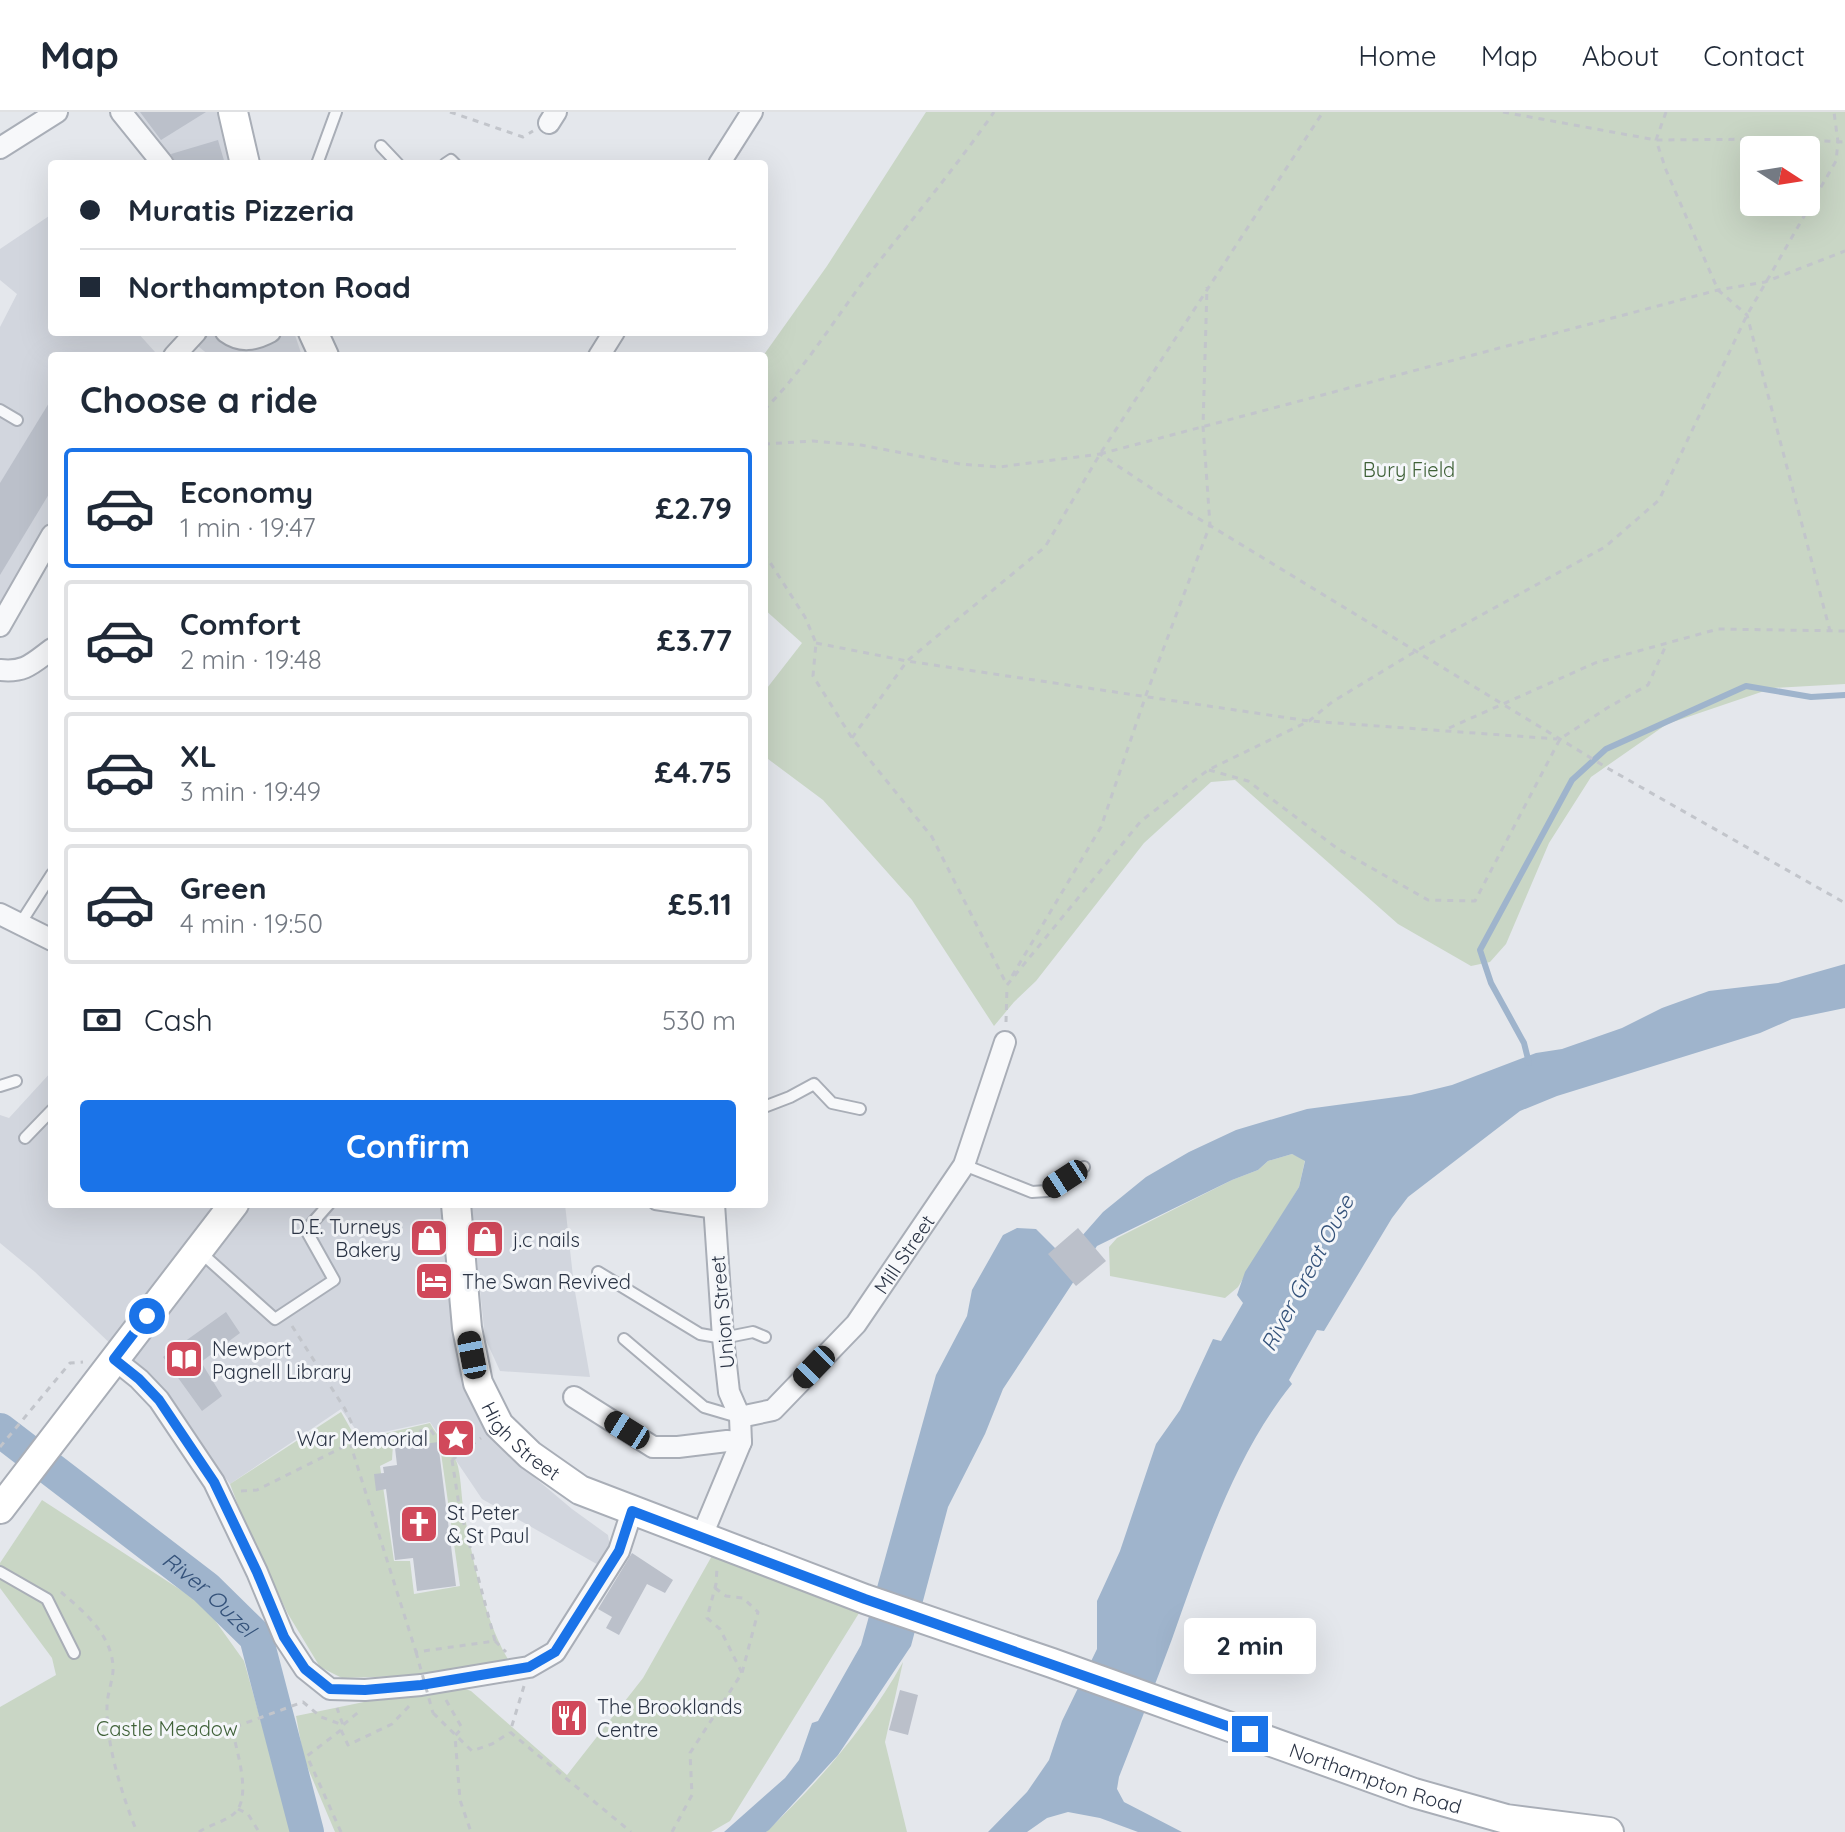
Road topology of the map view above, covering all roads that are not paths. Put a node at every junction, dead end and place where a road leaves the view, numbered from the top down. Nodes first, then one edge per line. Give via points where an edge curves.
1 (121, 112) edge
2 (233, 112) edge
3 (336, 112) edge
4 (53, 113) edge
5 (749, 113) edge
6 (381, 146) dead end
7 (0, 148) edge
8 (160, 160) edge
9 (244, 160) edge
10 (318, 160) edge
11 (394, 160) edge
12 (721, 160) edge
13 (192, 336) edge
14 (230, 336) edge
15 (262, 336) edge
16 (178, 352) edge
17 (0, 410) edge
18 (17, 420) dead end
19 (48, 542) edge
20 (0, 626) edge
21 (48, 652) edge
22 (0, 670) edge
23 (48, 880) edge
24 (0, 914) edge
25 (20, 924) junction
26 (48, 938) edge
27 (1005, 1042) dead end
28 (16, 1081) dead end
29 (0, 1086) edge
30 (768, 1105) edge
31 (860, 1109) dead end
32 (48, 1114) edge
33 (25, 1138) dead end
34 (964, 1165) junction
35 (1084, 1167) dead end
36 (231, 1208) edge
37 (325, 1208) edge
38 (456, 1208) edge
39 (714, 1208) edge
40 (197, 1250) junction
41 (598, 1272) dead end
42 (723, 1329) junction
43 (765, 1337) dead end
44 (624, 1339) dead end
45 (114, 1359) junction
46 (574, 1397) dead end
47 (740, 1417) junction
48 (741, 1442) junction
49 (0, 1509) edge
50 (632, 1511) junction
51 (710, 1541) junction
52 (0, 1572) edge
53 (939, 1624) joint
54 (74, 1653) dead end
55 (1555, 1828) edge
56 (1609, 1832) edge

1 - 8 street
2 - 9 main road
3 - 10 lane
4 - 7 street
5 - 12 street
6 - 11 lane
13 - 16 street
14 - 15 street via 253,341
17 - 18 lane
19 - 20 street
21 - 22 street via 17,672
23 - 25 lane
24 - 25 street
25 - 26 street
27 - 34 street, Mill Street
28 - 29 lane
30 - 31 lane via 814,1084 832,1103
32 - 33 lane
34 - 35 lane via 1032,1192 1047,1191
34 - 47 street, Mill Street via 856,1324 773,1410
36 - 40 main road
37 - 40 lane via 306,1230 334,1280 275,1319
38 - 50 main road, High Street via 467,1328 478,1383 499,1425 580,1490
39 - 42 street, Union Street
40 - 45 main road
41 - 42 lane via 700,1334
42 - 43 lane
42 - 47 street, Union Street via 729,1392
44 - 47 lane via 704,1407
45 - 49 main road
45 - 50 street via 159,1400 214,1482 284,1637 305,1669 330,1689 417,1692 529,1667 555,1652 619,1551
46 - 48 street via 653,1447
47 - 48 street, Union Street
48 - 51 street
50 - 51 main road, High Street
51 - 53 main road, High Street
52 - 54 lane via 47,1599
53 - 55 main road, Northampton Road via 1414,1793
55 - 56 main road, Northampton Road

